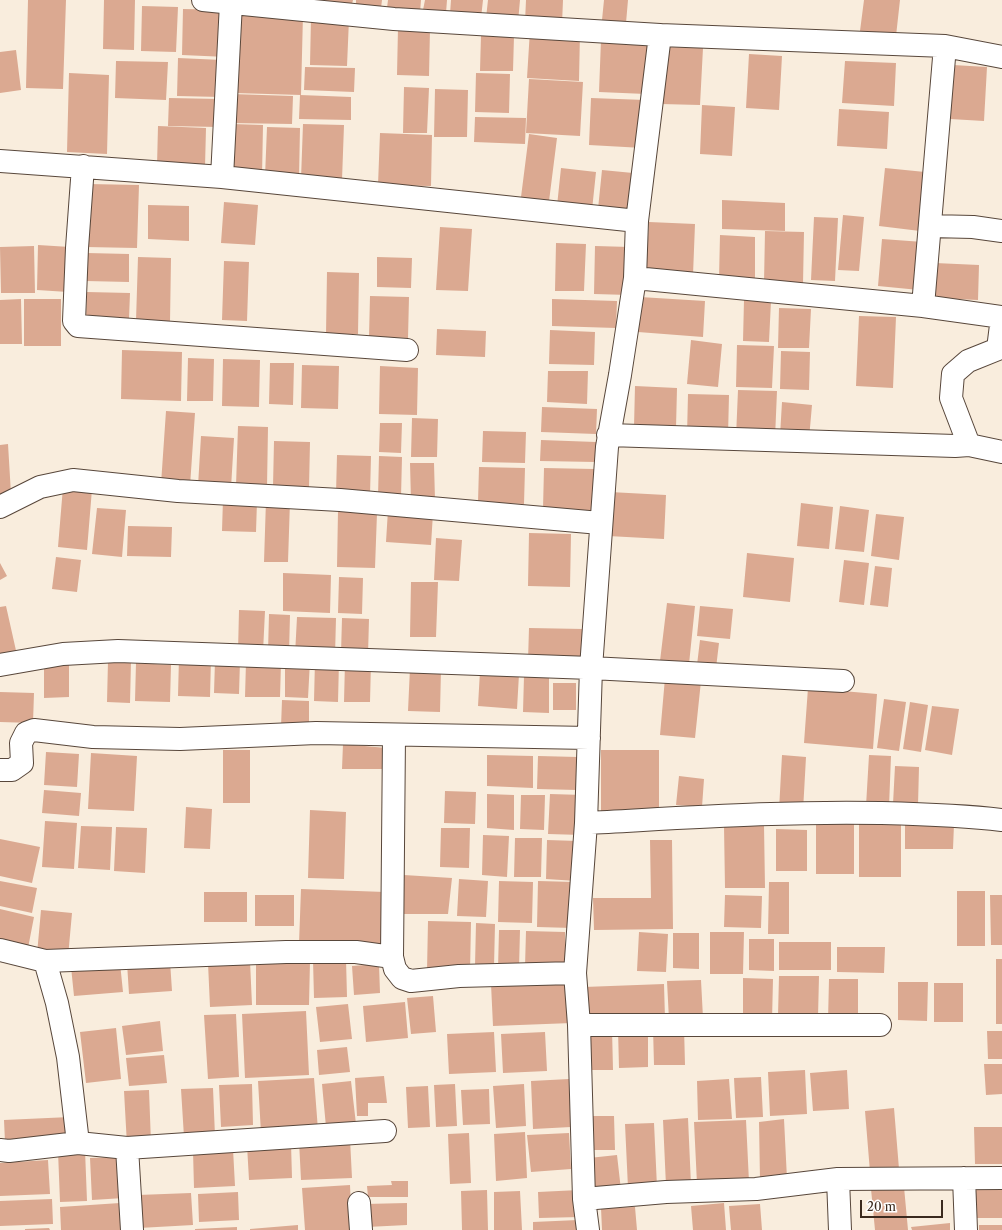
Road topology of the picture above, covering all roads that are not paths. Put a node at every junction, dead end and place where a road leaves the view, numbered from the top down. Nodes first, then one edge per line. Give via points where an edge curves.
1 (203, 0) edge
2 (231, 3) junction
3 (660, 35) junction
4 (945, 46) junction
5 (1002, 57) edge
6 (0, 161) edge
7 (83, 166) junction
8 (222, 177) junction
9 (637, 221) junction
10 (930, 226) junction
11 (1002, 231) edge
12 (635, 278) junction
13 (923, 306) junction
14 (1002, 317) edge
15 (407, 350) dead end
16 (608, 436) junction
17 (969, 445) junction
18 (1002, 452) edge
19 (0, 507) edge
20 (600, 523) junction
21 (0, 665) edge
22 (591, 668) junction
23 (843, 680) dead end
24 (394, 736) junction
25 (589, 738) junction
26 (0, 770) edge
27 (1002, 820) edge
28 (586, 823) junction
29 (0, 950) edge
30 (392, 956) junction
31 (45, 961) junction
32 (575, 973) junction
33 (579, 1025) junction
34 (880, 1025) dead end
35 (385, 1130) dead end
36 (78, 1143) junction
37 (127, 1148) junction
38 (0, 1150) edge
39 (964, 1178) junction
40 (1002, 1178) edge
41 (838, 1179) junction
42 (584, 1199) junction
43 (359, 1202) dead end
44 (132, 1230) edge
45 (361, 1230) edge
46 (588, 1230) edge
47 (840, 1230) edge
48 (966, 1230) edge

1 - 2 street
2 - 3 street via 394,18
2 - 8 street
3 - 4 street
3 - 9 street
4 - 5 street
4 - 10 street
6 - 7 street
7 - 8 street
7 - 15 street via 74,321 78,326
8 - 9 street
9 - 12 street
10 - 11 street
10 - 13 street
12 - 13 street
12 - 16 street
13 - 14 street
14 - 17 street via 998,350 968,361 953,374 951,398
16 - 17 street
16 - 20 street
17 - 18 street
19 - 20 street via 40,487 73,480 178,491 340,500
20 - 22 street
21 - 22 street via 63,654 118,651
22 - 23 street
22 - 25 street
24 - 25 street
24 - 26 street via 316,733 180,739 92,737 34,730 26,733 21,743 22,763 12,770
24 - 30 street
25 - 28 street
27 - 28 street via 936,814 846,812
28 - 32 street
29 - 31 street
30 - 31 street via 356,952 286,952
30 - 32 street via 395,969 402,978 411,981 459,976
31 - 36 street via 68,1057
32 - 33 street
33 - 34 street
33 - 42 street
35 - 37 street
36 - 37 street
36 - 38 street
37 - 44 street
39 - 40 street
39 - 41 street
39 - 48 street
41 - 42 street via 756,1189 666,1192
41 - 47 street
42 - 46 street
43 - 45 street

